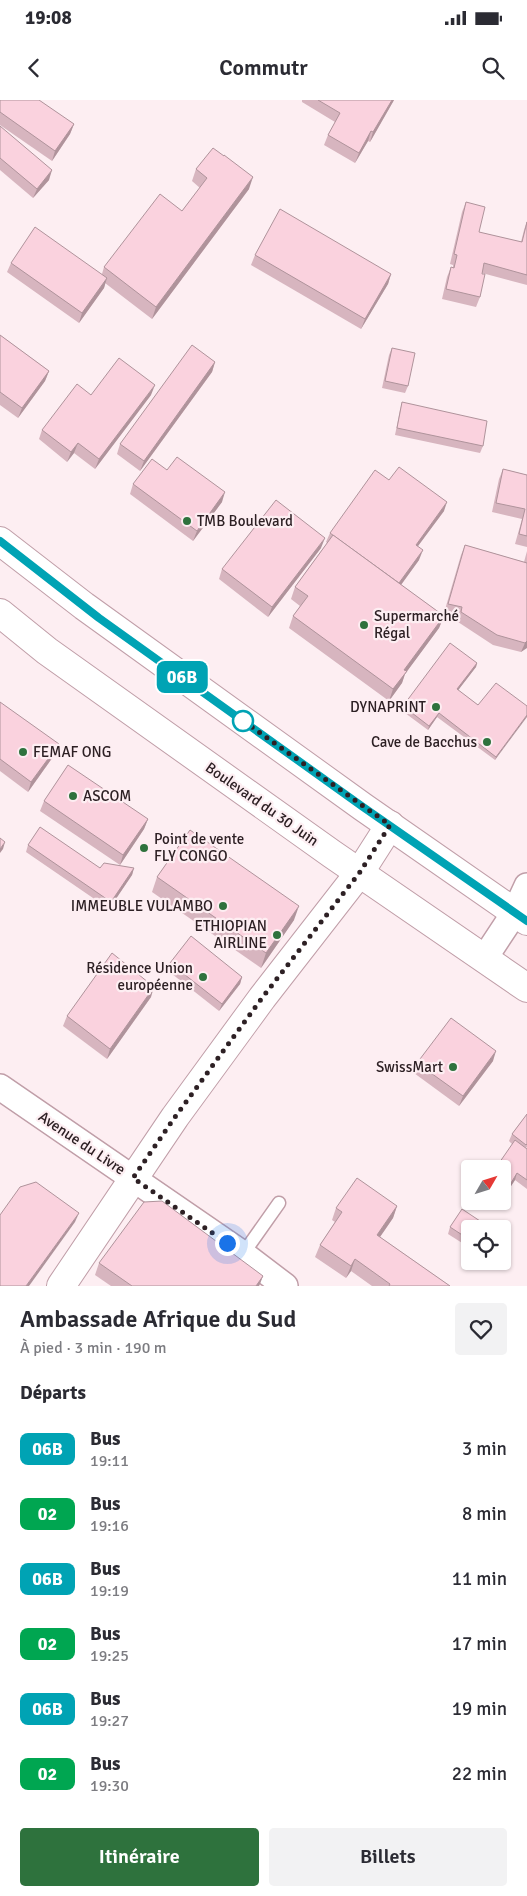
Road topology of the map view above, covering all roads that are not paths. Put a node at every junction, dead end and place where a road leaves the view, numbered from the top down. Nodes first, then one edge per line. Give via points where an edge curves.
1 (0, 541) edge
2 (0, 613) edge
3 (390, 825) junction
4 (360, 872) junction
5 (527, 886) edge
6 (521, 916) edge
7 (484, 959) junction
8 (527, 988) edge
9 (0, 1087) edge
10 (133, 1178) junction
11 (279, 1203) dead end
12 (243, 1254) junction
13 (61, 1286) edge
14 (285, 1286) edge

1 - 3 main road via 84,606
2 - 4 main road, Boulevard du 30 Juin via 48,651
3 - 4 main road
3 - 6 main road
4 - 7 main road, Boulevard du 30 Juin
4 - 10 main road via 262,998
5 - 6 street
6 - 7 street
7 - 8 main road, Boulevard du 30 Juin
9 - 10 street, Avenue du Livre
10 - 12 street, Avenue du Livre
10 - 13 main road
11 - 12 lane
12 - 14 street, Avenue du Livre

